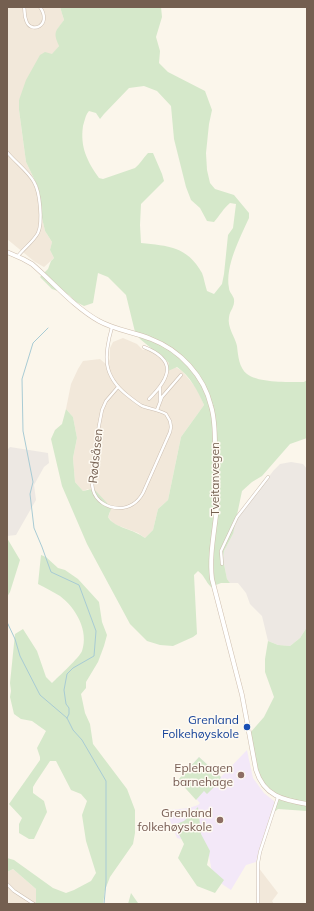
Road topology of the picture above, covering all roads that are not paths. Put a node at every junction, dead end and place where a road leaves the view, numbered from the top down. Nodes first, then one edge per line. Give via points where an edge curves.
1 (24, 7) edge
2 (40, 7) edge
3 (7, 152) edge
4 (7, 252) edge
5 (18, 256) junction
6 (112, 327) junction
7 (144, 347) dead end
8 (181, 374) dead end
9 (118, 387) junction
10 (160, 388) junction
11 (149, 399) dead end
12 (160, 402) junction
13 (157, 410) junction
14 (268, 477) dead end
15 (222, 564) dead end
16 (278, 797) junction
17 (307, 804) edge
18 (7, 884) edge
19 (34, 904) edge
20 (258, 904) edge

1 - 2 street via 25,20 36,28 45,20
3 - 5 street via 34,181 41,217 37,234
4 - 5 main road, Tveitanvegen
5 - 6 main road, Tveitanvegen via 32,264 84,310
6 - 9 street, Rødsåsen via 106,356 108,370
6 - 16 main road, Tveitanvegen via 150,338 173,350 196,375 210,401 214,421 217,488 211,555 212,579 245,710 256,770 264,786
7 - 10 street via 158,354 165,362 166,379
8 - 12 street
9 - 13 street, Rødsåsen via 136,402
9 - 13 street, Rødsåsen via 102,410 92,482 95,496 108,506 128,507 137,502 143,493 171,427 169,417
10 - 11 street
10 - 12 street
12 - 13 street
14 - 15 street via 237,517 221,551
16 - 17 main road, Tveitanvegen
16 - 20 street via 260,852
18 - 19 street

